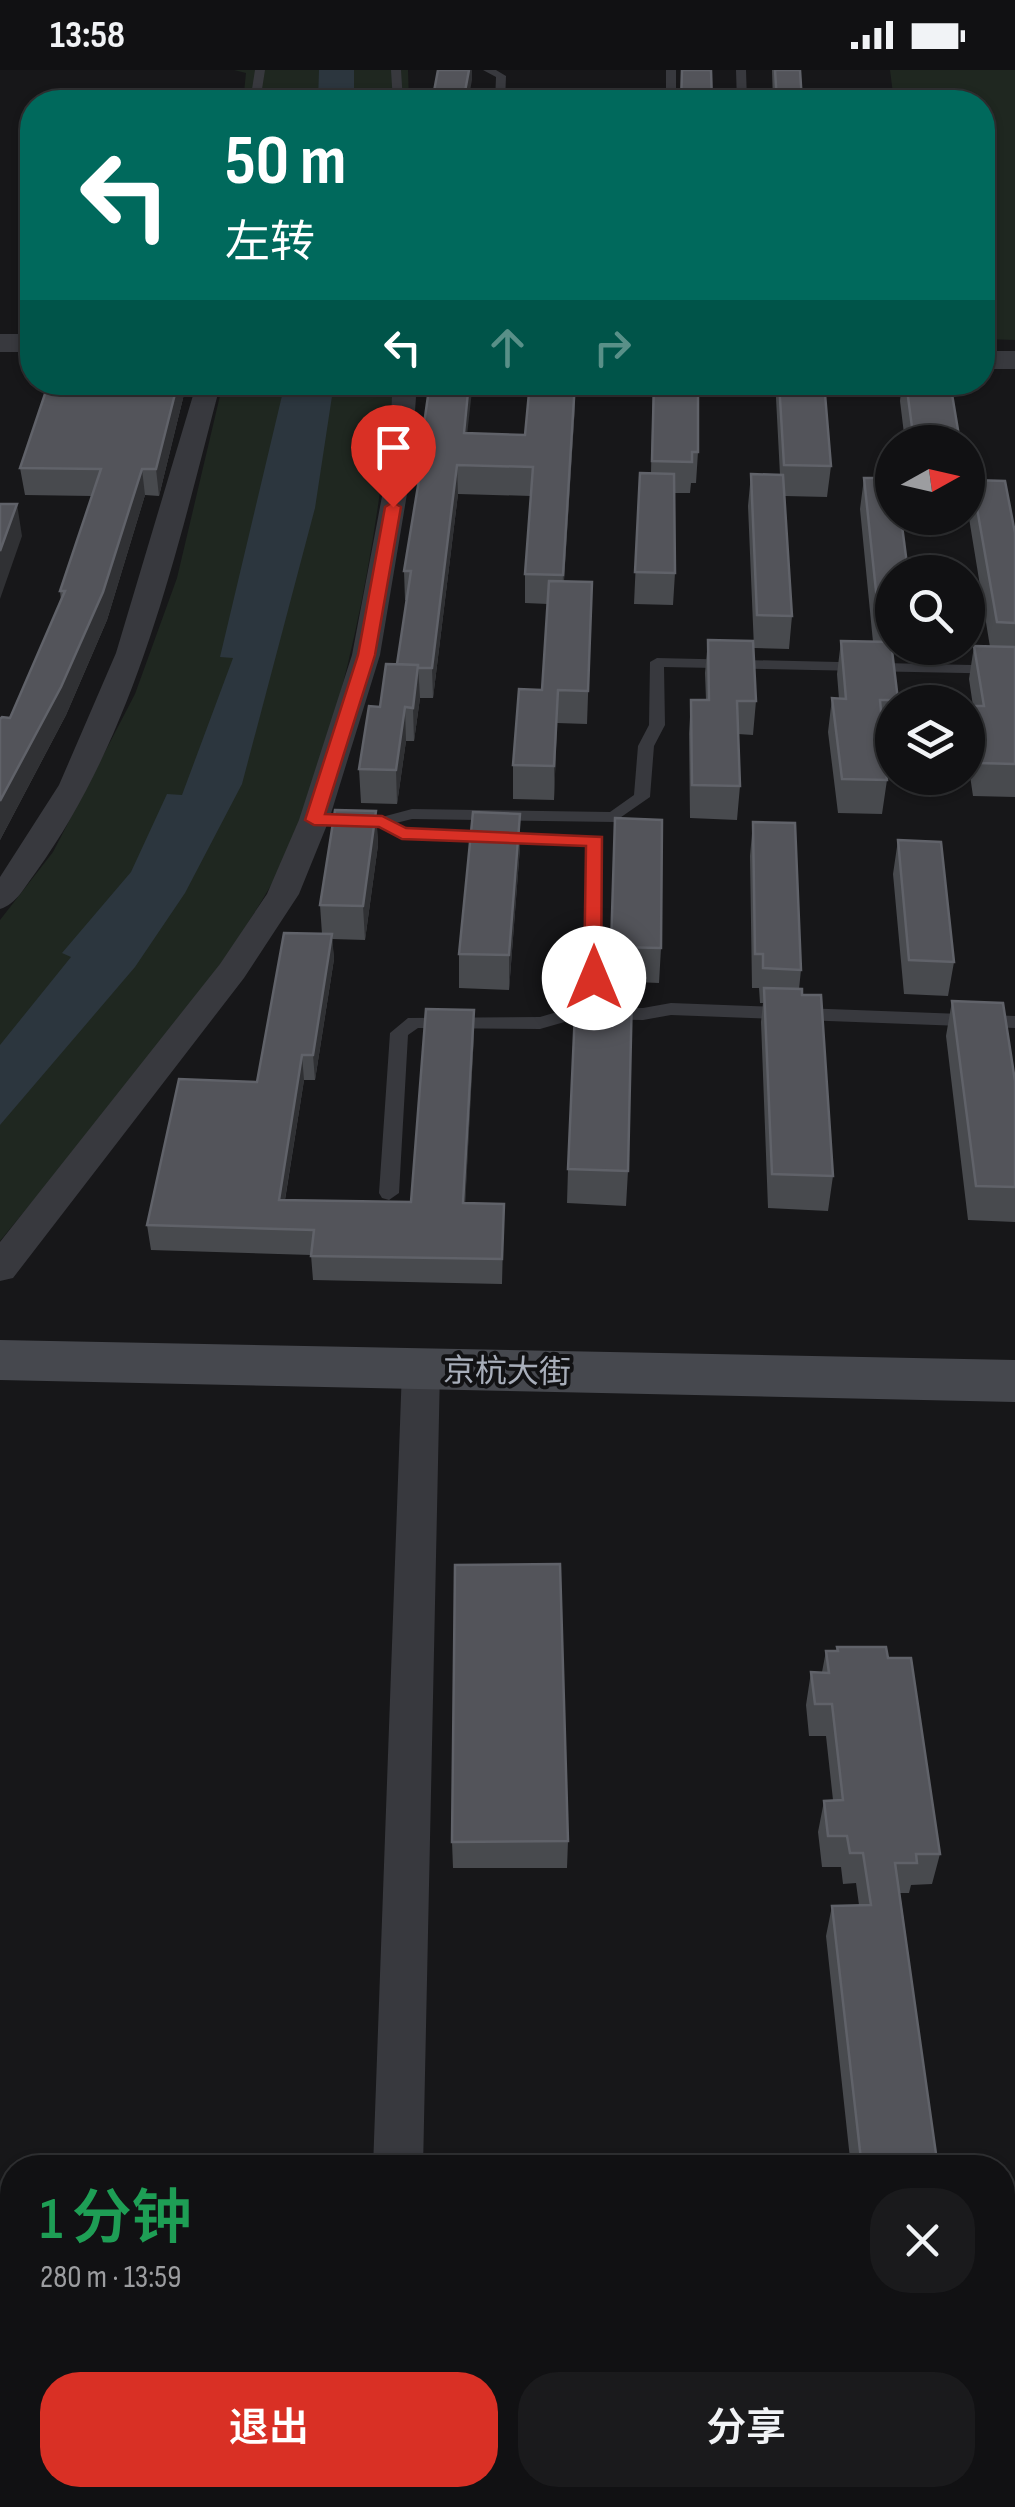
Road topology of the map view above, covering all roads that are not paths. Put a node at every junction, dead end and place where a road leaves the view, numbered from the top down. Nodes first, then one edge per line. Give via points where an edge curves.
1 (488, 70) edge
2 (501, 90) edge
3 (205, 395) edge
4 (404, 395) edge
5 (1015, 670) edge
6 (314, 820) junction
7 (382, 822) junction
8 (0, 899) edge
9 (594, 978) dead end
10 (1015, 1022) edge
11 (389, 1193) dead end
12 (0, 1268) edge
13 (0, 1331) edge
14 (1015, 1351) edge
15 (0, 1360) edge
16 (421, 1369) junction
17 (1015, 1381) edge
18 (398, 2155) edge

1 - 2 lane via 502,76
3 - 8 street via 155,579 88,752 52,830
4 - 6 street via 400,470 366,655
5 - 7 lane via 657,662 657,724 646,746 642,797 614,817 412,814
6 - 7 lane
6 - 12 street via 283,894 232,971
7 - 9 lane via 402,833 595,841
10 - 11 lane via 671,1009 574,1013 540,1022 414,1022 398,1033
13 - 14 main road, 京杭大街
15 - 16 main road, 京杭大街
16 - 17 main road, 京杭大街
16 - 18 street

